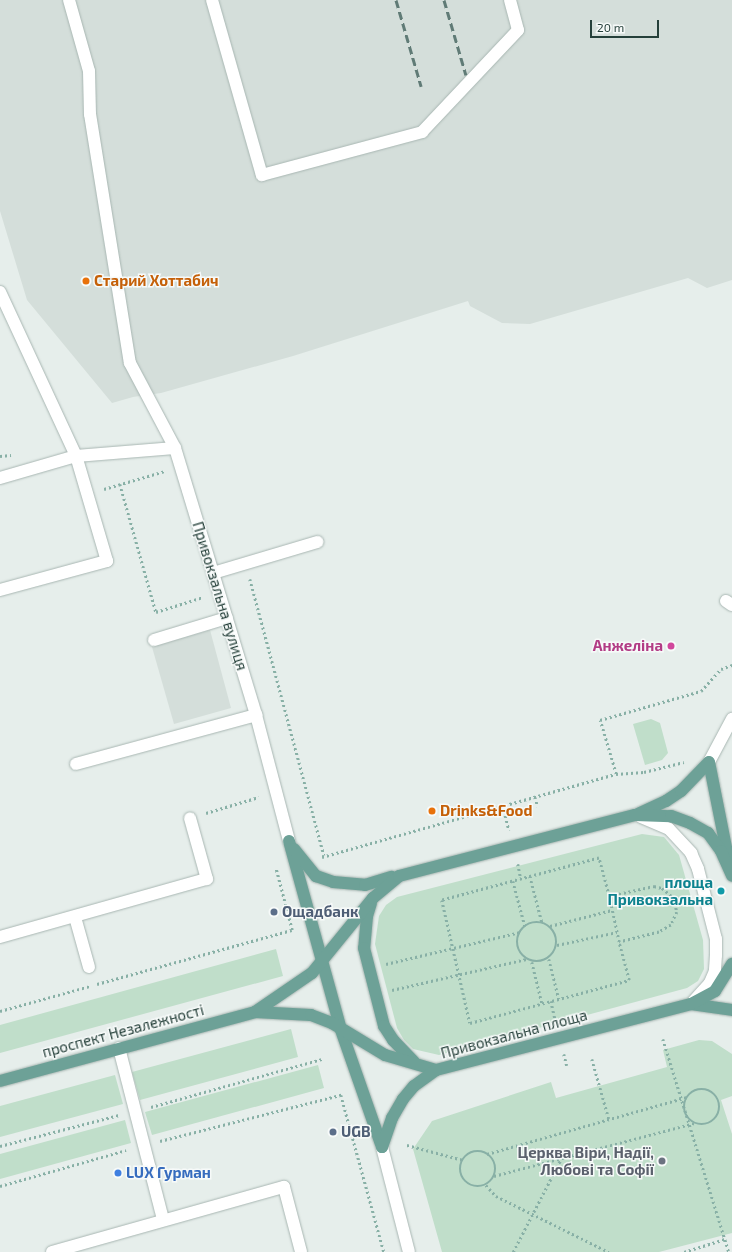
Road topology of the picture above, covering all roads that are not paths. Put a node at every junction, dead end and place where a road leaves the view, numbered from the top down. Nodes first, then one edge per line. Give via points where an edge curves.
1 (69, 0) edge
2 (212, 0) edge
3 (510, 0) edge
4 (0, 292) edge
5 (175, 448) junction
6 (76, 456) junction
7 (0, 478) edge
8 (317, 542) dead end
9 (213, 573) junction
10 (0, 590) edge
11 (227, 618) junction
12 (154, 640) dead end
13 (256, 715) junction
14 (732, 719) edge
15 (711, 758) junction
16 (76, 764) dead end
17 (635, 815) junction
18 (190, 818) road end
19 (289, 841) joint
20 (303, 870) junction
21 (731, 872) edge
22 (399, 876) junction
23 (373, 898) junction
24 (75, 917) junction
25 (0, 937) edge
26 (322, 962) junction
27 (732, 964) edge
28 (89, 966) dead end
29 (691, 1004) junction
30 (732, 1010) edge
31 (255, 1012) junction
32 (341, 1030) junction
33 (119, 1048) junction
34 (417, 1065) junction
35 (436, 1070) junction
36 (0, 1081) edge
37 (382, 1146) junction
38 (163, 1219) junction
39 (66, 1250) edge
40 (52, 1252) edge
41 (301, 1252) edge
42 (409, 1252) edge

1 - 5 street, Привокзальна вулиця via 89,71 90,114 130,363
2 - 3 street via 262,175 422,132 518,30
4 - 6 street
5 - 6 street
5 - 9 street, Привокзальна вулиця
6 - 7 street
6 - 10 street via 107,561
8 - 9 street
9 - 11 street, Привокзальна вулиця
11 - 12 street
11 - 13 street, Привокзальна вулиця
13 - 16 street
13 - 19 street, Привокзальна вулиця
14 - 15 street
15 - 17 main road via 681,791
15 - 21 main road
17 - 21 main road via 671,816 708,833
17 - 22 main road
17 - 29 street via 669,829 691,853 698,869 716,939 716,955 715,971 710,983
18 - 24 street via 207,879
19 - 20 main road
20 - 22 main road via 333,882 365,885
20 - 26 main road
22 - 23 main road
23 - 26 main road, проспект Незалежності
23 - 34 main road via 367,916 364,948 384,1026 392,1040
24 - 25 street
24 - 28 street
26 - 31 main road, проспект Незалежності via 303,980
26 - 32 main road
27 - 29 main road, Привокзальна площа via 716,991
29 - 30 main road
29 - 35 main road, Привокзальна площа
31 - 32 main road, проспект Незалежності via 311,1015
31 - 33 main road, проспект Незалежності
32 - 34 main road, проспект Незалежності via 385,1055
32 - 37 main road
33 - 36 main road, проспект Незалежності
33 - 38 street
34 - 35 main road, Привокзальна площа
35 - 37 main road via 414,1086 403,1099 392,1118
37 - 42 street
38 - 39 street
38 - 41 street via 284,1187
39 - 40 street

